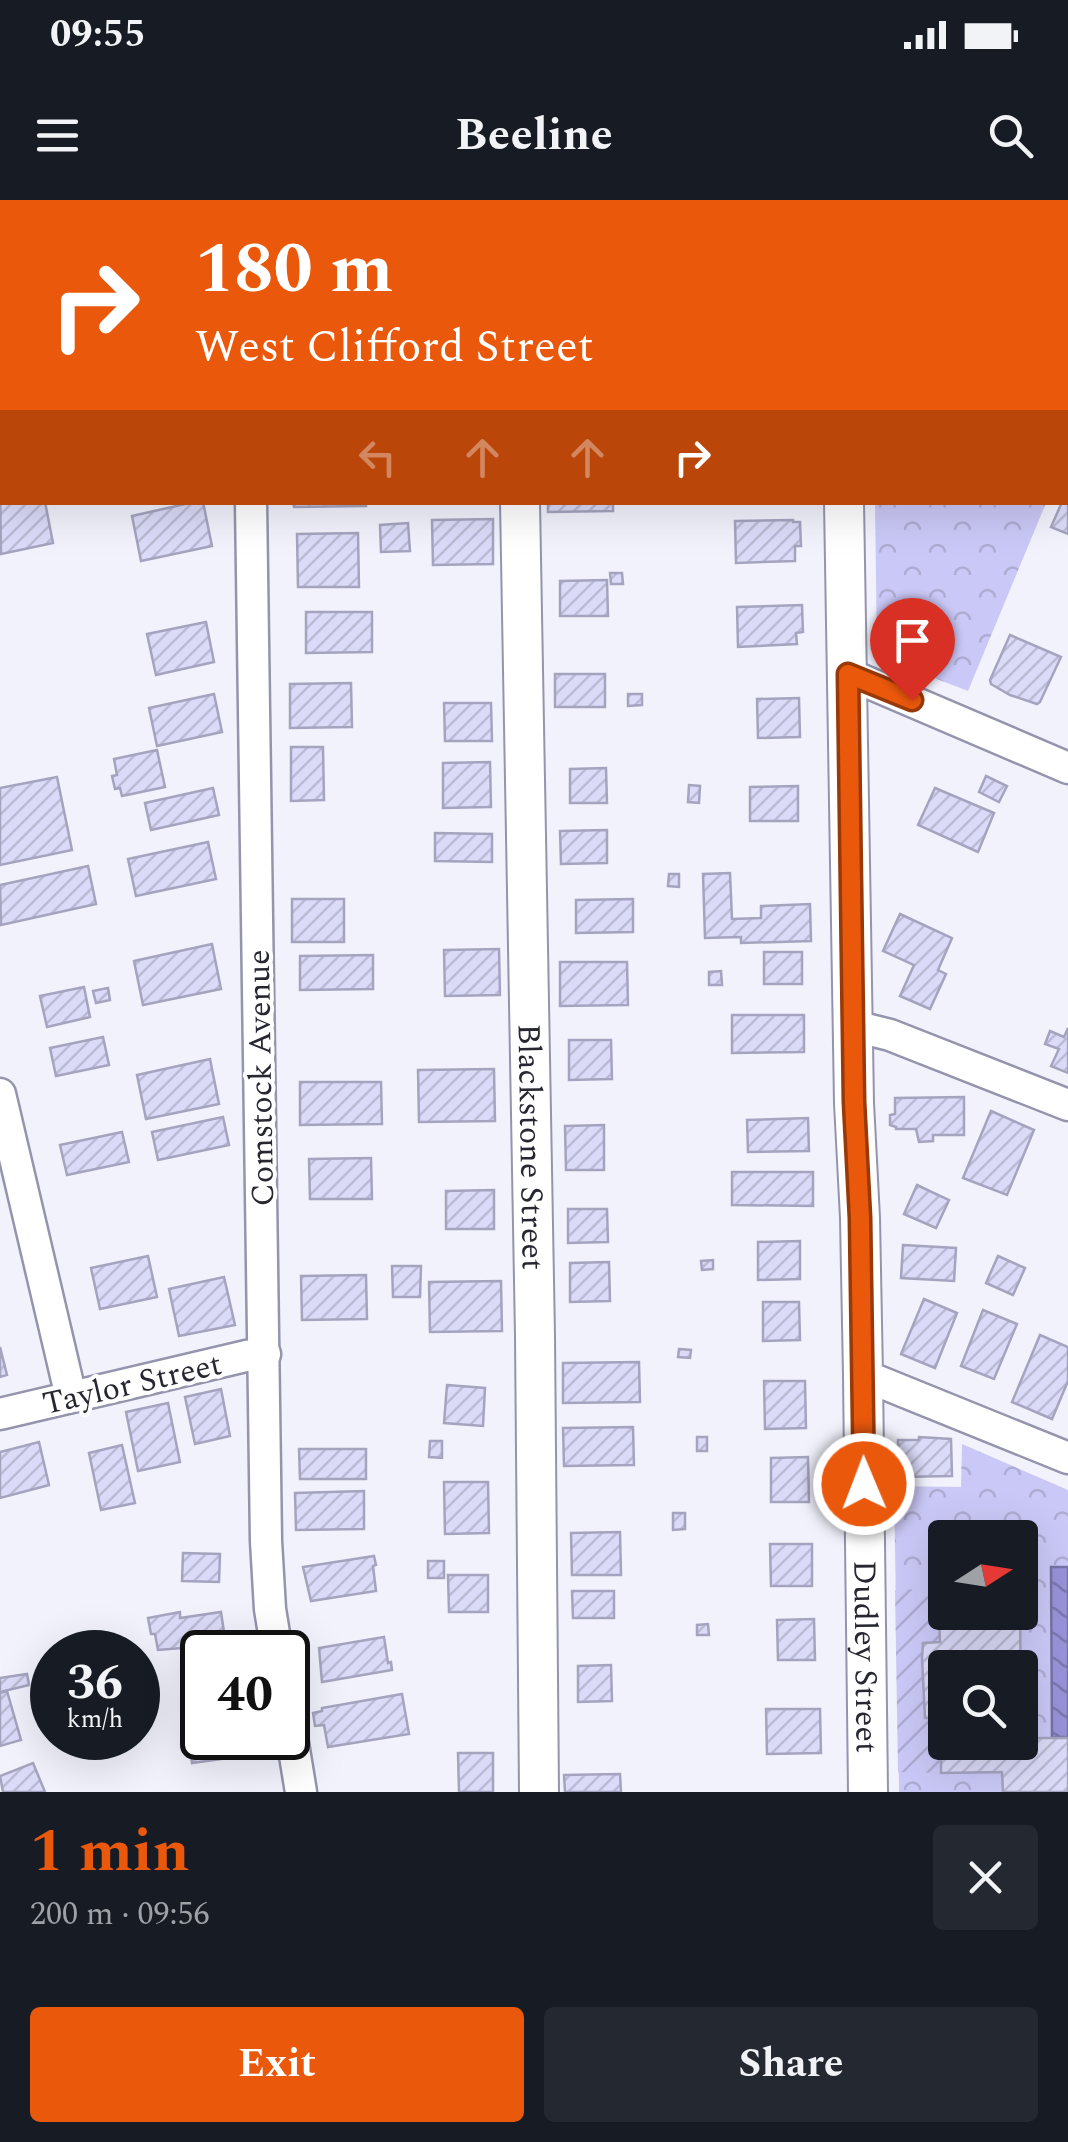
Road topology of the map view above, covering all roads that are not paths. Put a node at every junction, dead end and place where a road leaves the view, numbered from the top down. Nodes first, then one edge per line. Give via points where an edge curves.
1 (251, 505) edge
2 (520, 505) edge
3 (844, 505) edge
4 (848, 674) junction
5 (1068, 768) edge
6 (854, 1026) junction
7 (0, 1094) edge
8 (1068, 1105) edge
9 (265, 1354) junction
10 (864, 1375) junction
11 (72, 1397) junction
12 (0, 1414) edge
13 (1068, 1458) edge
14 (273, 1630) edge
15 (296, 1760) edge
16 (301, 1792) edge
17 (539, 1792) edge
18 (868, 1792) edge

1 - 9 street, Comstock Avenue
2 - 17 street, Blackstone Street
3 - 4 street, Dudley Street
4 - 5 street
4 - 6 street, Dudley Street
6 - 8 street
6 - 10 street, Dudley Street
7 - 11 street
9 - 11 street, Taylor Street
9 - 14 street, Comstock Avenue
10 - 13 street
10 - 18 street, Dudley Street
11 - 12 street, Taylor Street
15 - 16 street

